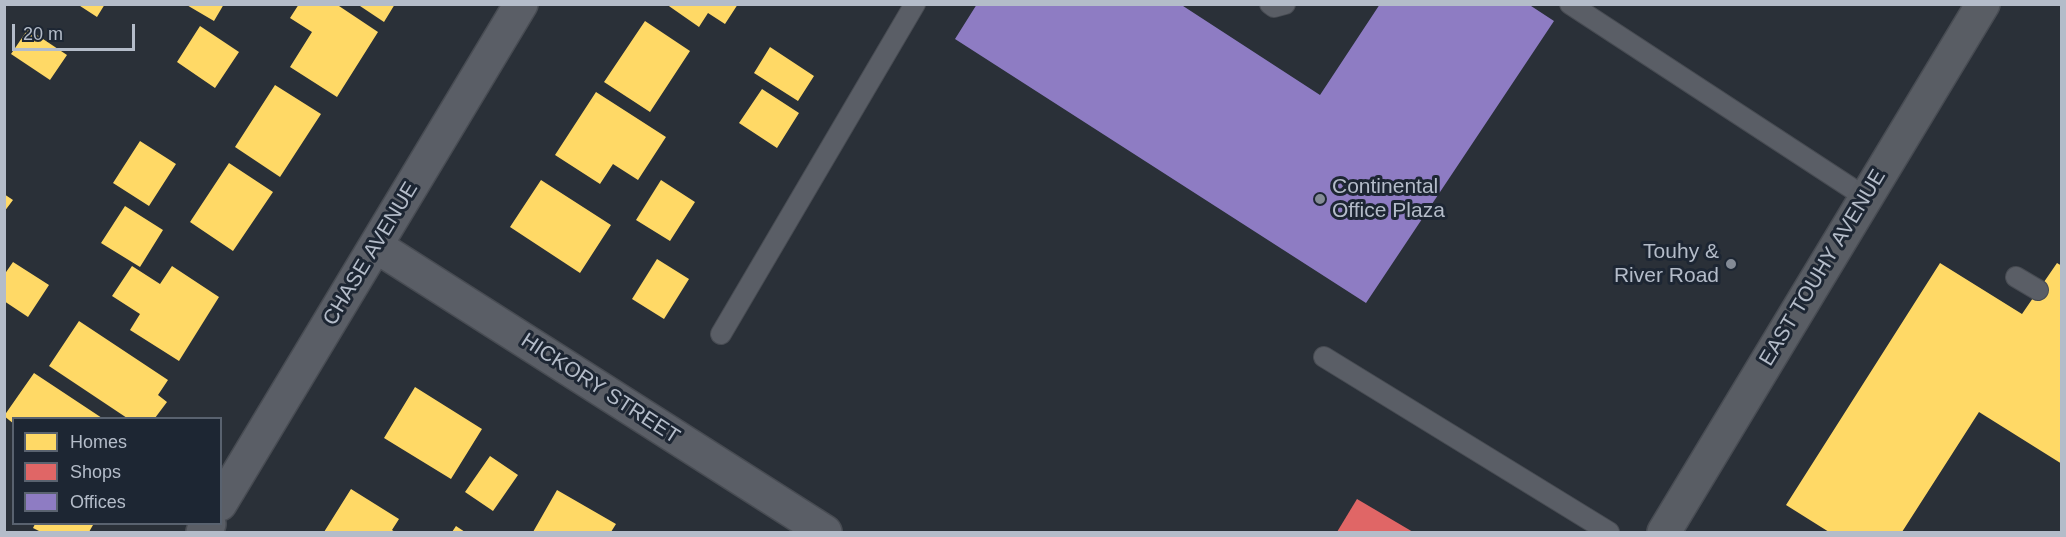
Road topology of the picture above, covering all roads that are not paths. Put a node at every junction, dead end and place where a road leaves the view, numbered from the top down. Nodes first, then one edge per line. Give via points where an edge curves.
1 (521, 4) edge
2 (915, 4) edge
3 (1270, 4) edge
4 (1285, 4) edge
5 (1570, 4) edge
6 (1983, 4) edge
7 (1865, 197) junction
8 (376, 246) junction
9 (2016, 277) dead end
10 (2038, 290) dead end
11 (721, 334) dead end
12 (1324, 357) dead end
13 (222, 501) edge
14 (825, 532) edge
15 (1609, 532) edge
16 (1664, 532) edge

1 - 8 street, CHASE AVENUE
2 - 11 lane
3 - 4 lane
5 - 7 lane
6 - 7 main road, EAST TOUHY AVENUE
7 - 16 main road, EAST TOUHY AVENUE
8 - 13 street, CHASE AVENUE
8 - 14 street, HICKORY STREET
9 - 10 lane
12 - 15 lane

